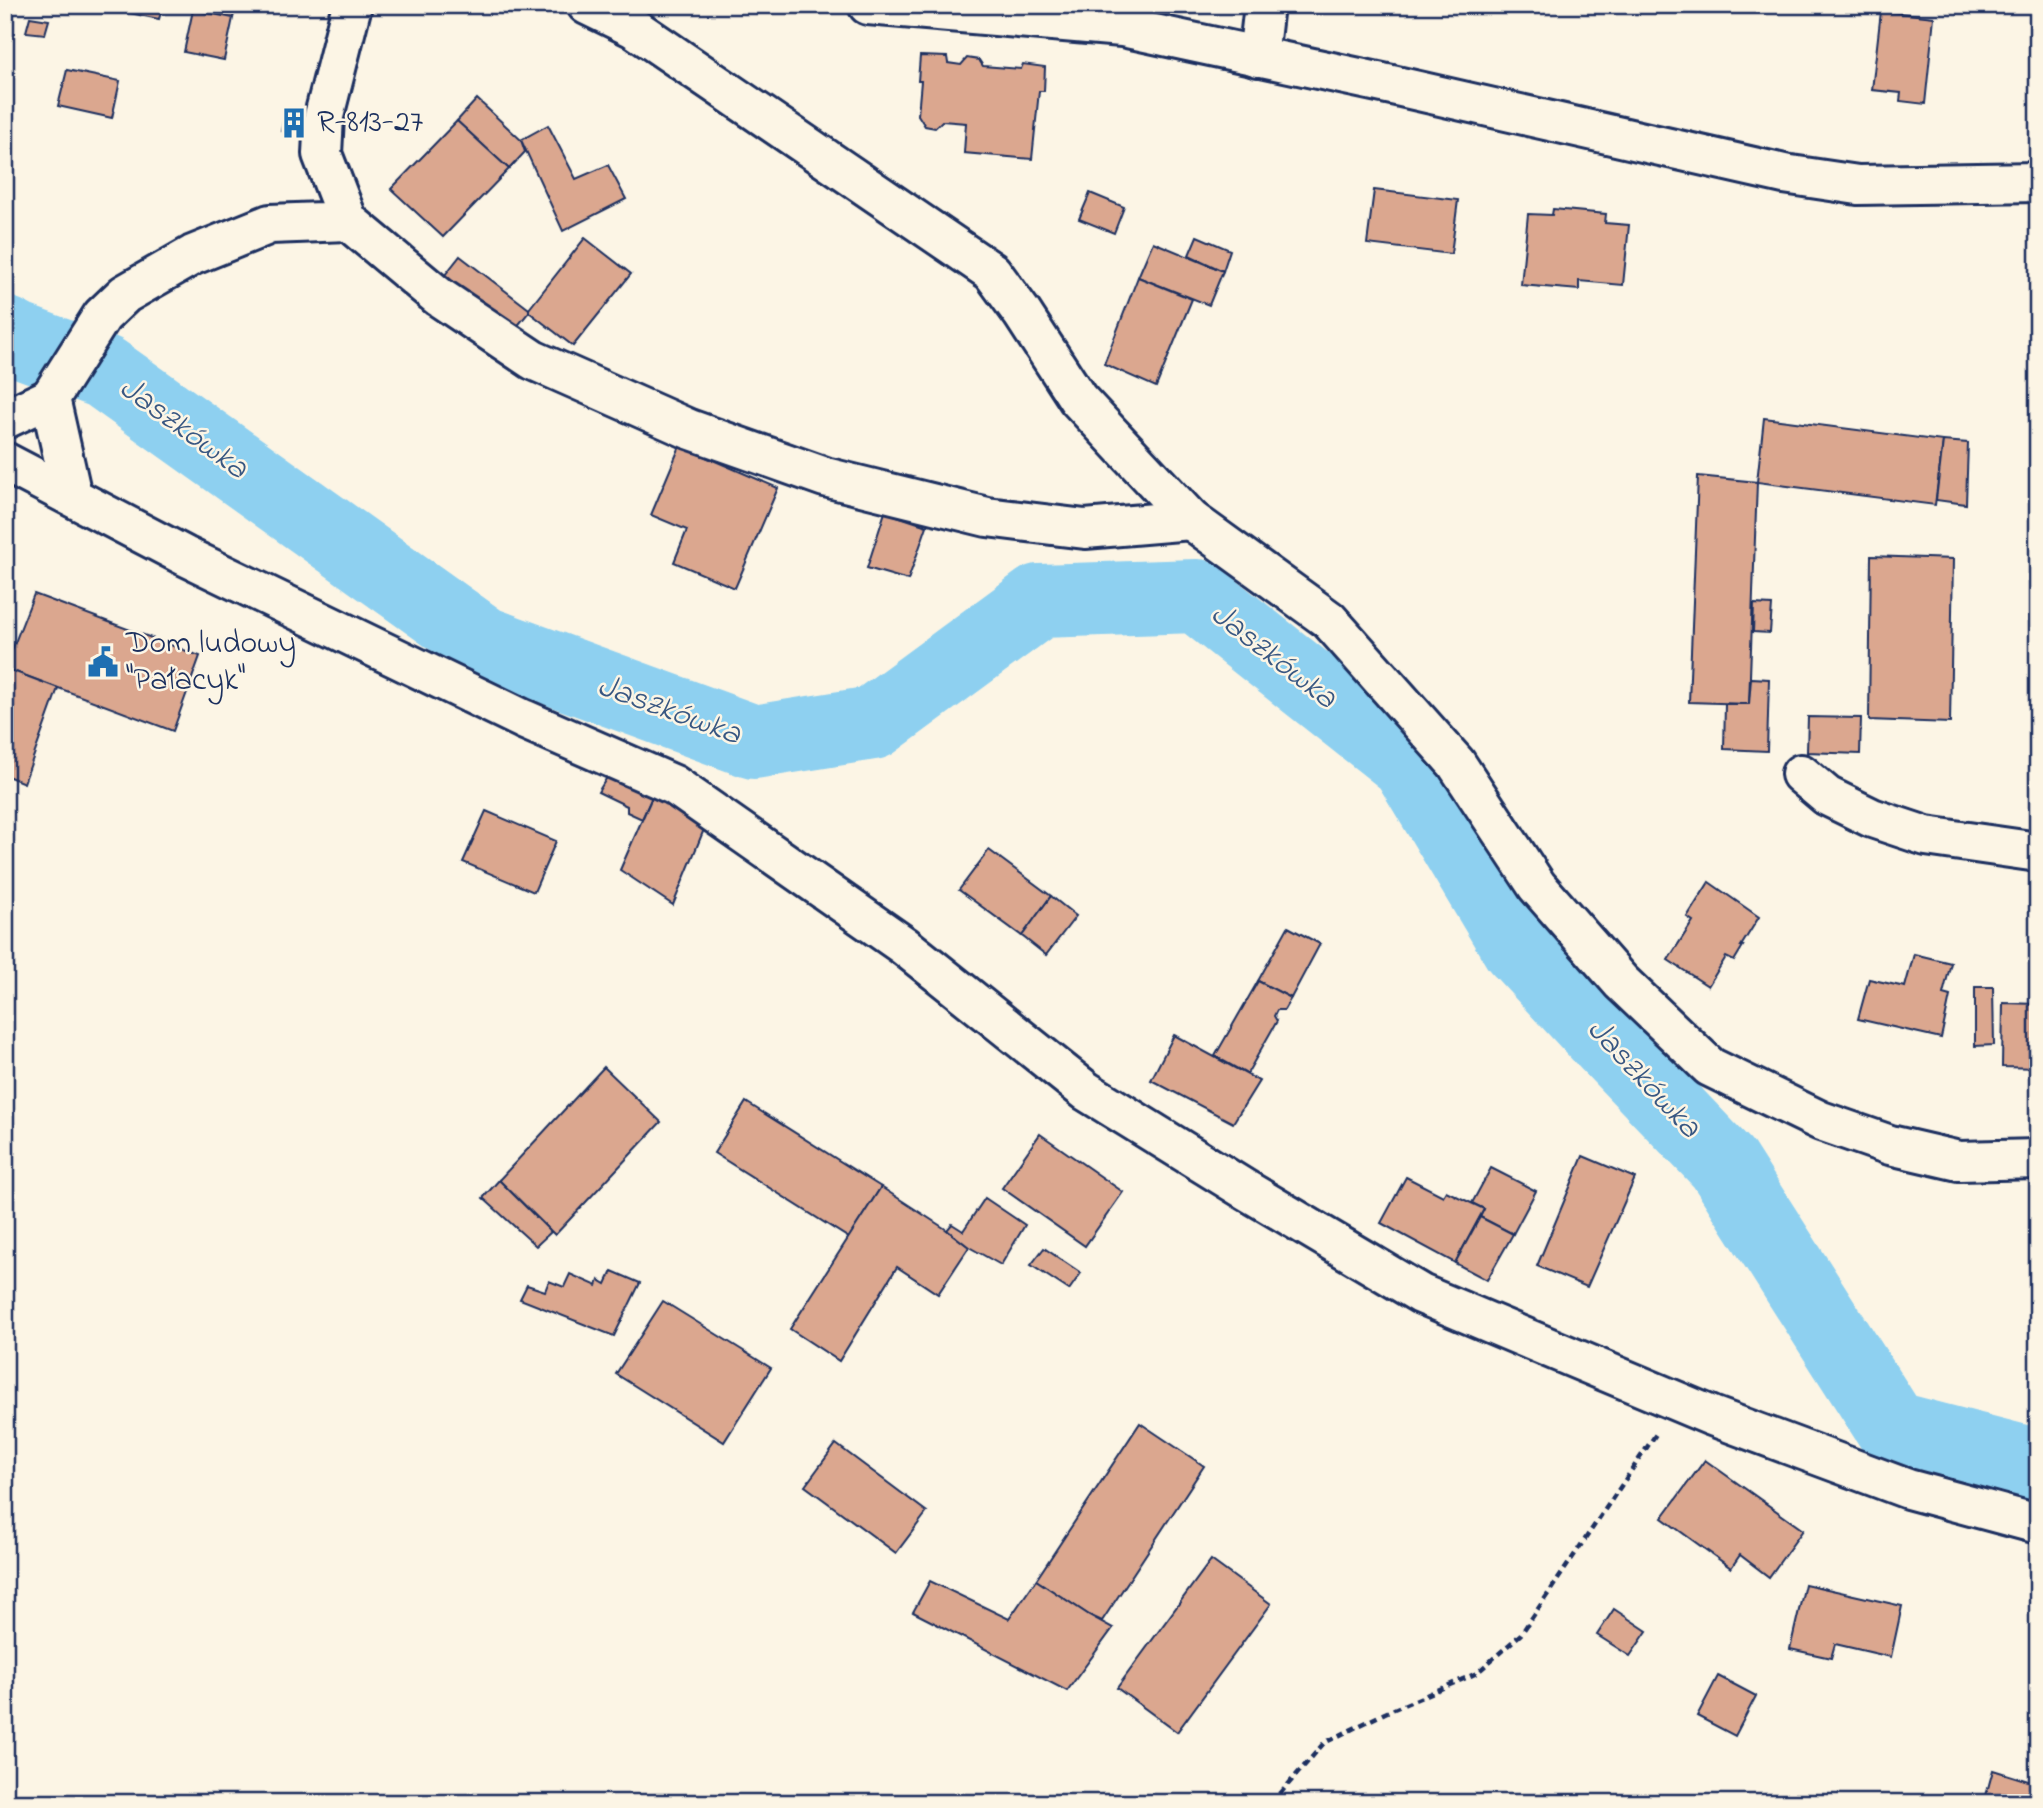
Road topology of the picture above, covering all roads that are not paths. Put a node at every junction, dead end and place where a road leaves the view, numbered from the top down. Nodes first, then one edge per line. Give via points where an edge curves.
1 (352, 5) edge
2 (587, 5) edge
3 (869, 5) edge
4 (1264, 5) edge
5 (1258, 57) junction
6 (2038, 182) edge
7 (348, 221) junction
8 (53, 392) junction
9 (5, 419) edge
10 (5, 462) edge
11 (72, 496) junction
12 (1191, 520) junction
13 (1801, 774) dead end
14 (2038, 852) edge
15 (2038, 1159) edge
16 (2038, 1524) edge

1 - 7 street via 324,116 322,154
2 - 12 street via 634,28 992,272 1078,399
3 - 5 street via 1122,27
4 - 5 street
5 - 6 street via 1784,174 1858,185
7 - 8 street via 270,224 193,255 125,294 102,316
7 - 12 street via 439,297 533,360 713,438 825,477 987,517 1085,528
8 - 9 street
8 - 11 street
10 - 11 street
11 - 16 street via 185,556 510,713 674,785 903,945 1086,1091 1421,1294 1679,1402 1908,1489
12 - 15 street via 1329,620 1456,763 1537,886 1621,982 1710,1067 1821,1121 1889,1145 1959,1161
13 - 14 street via 1827,796 1872,818 1926,835

